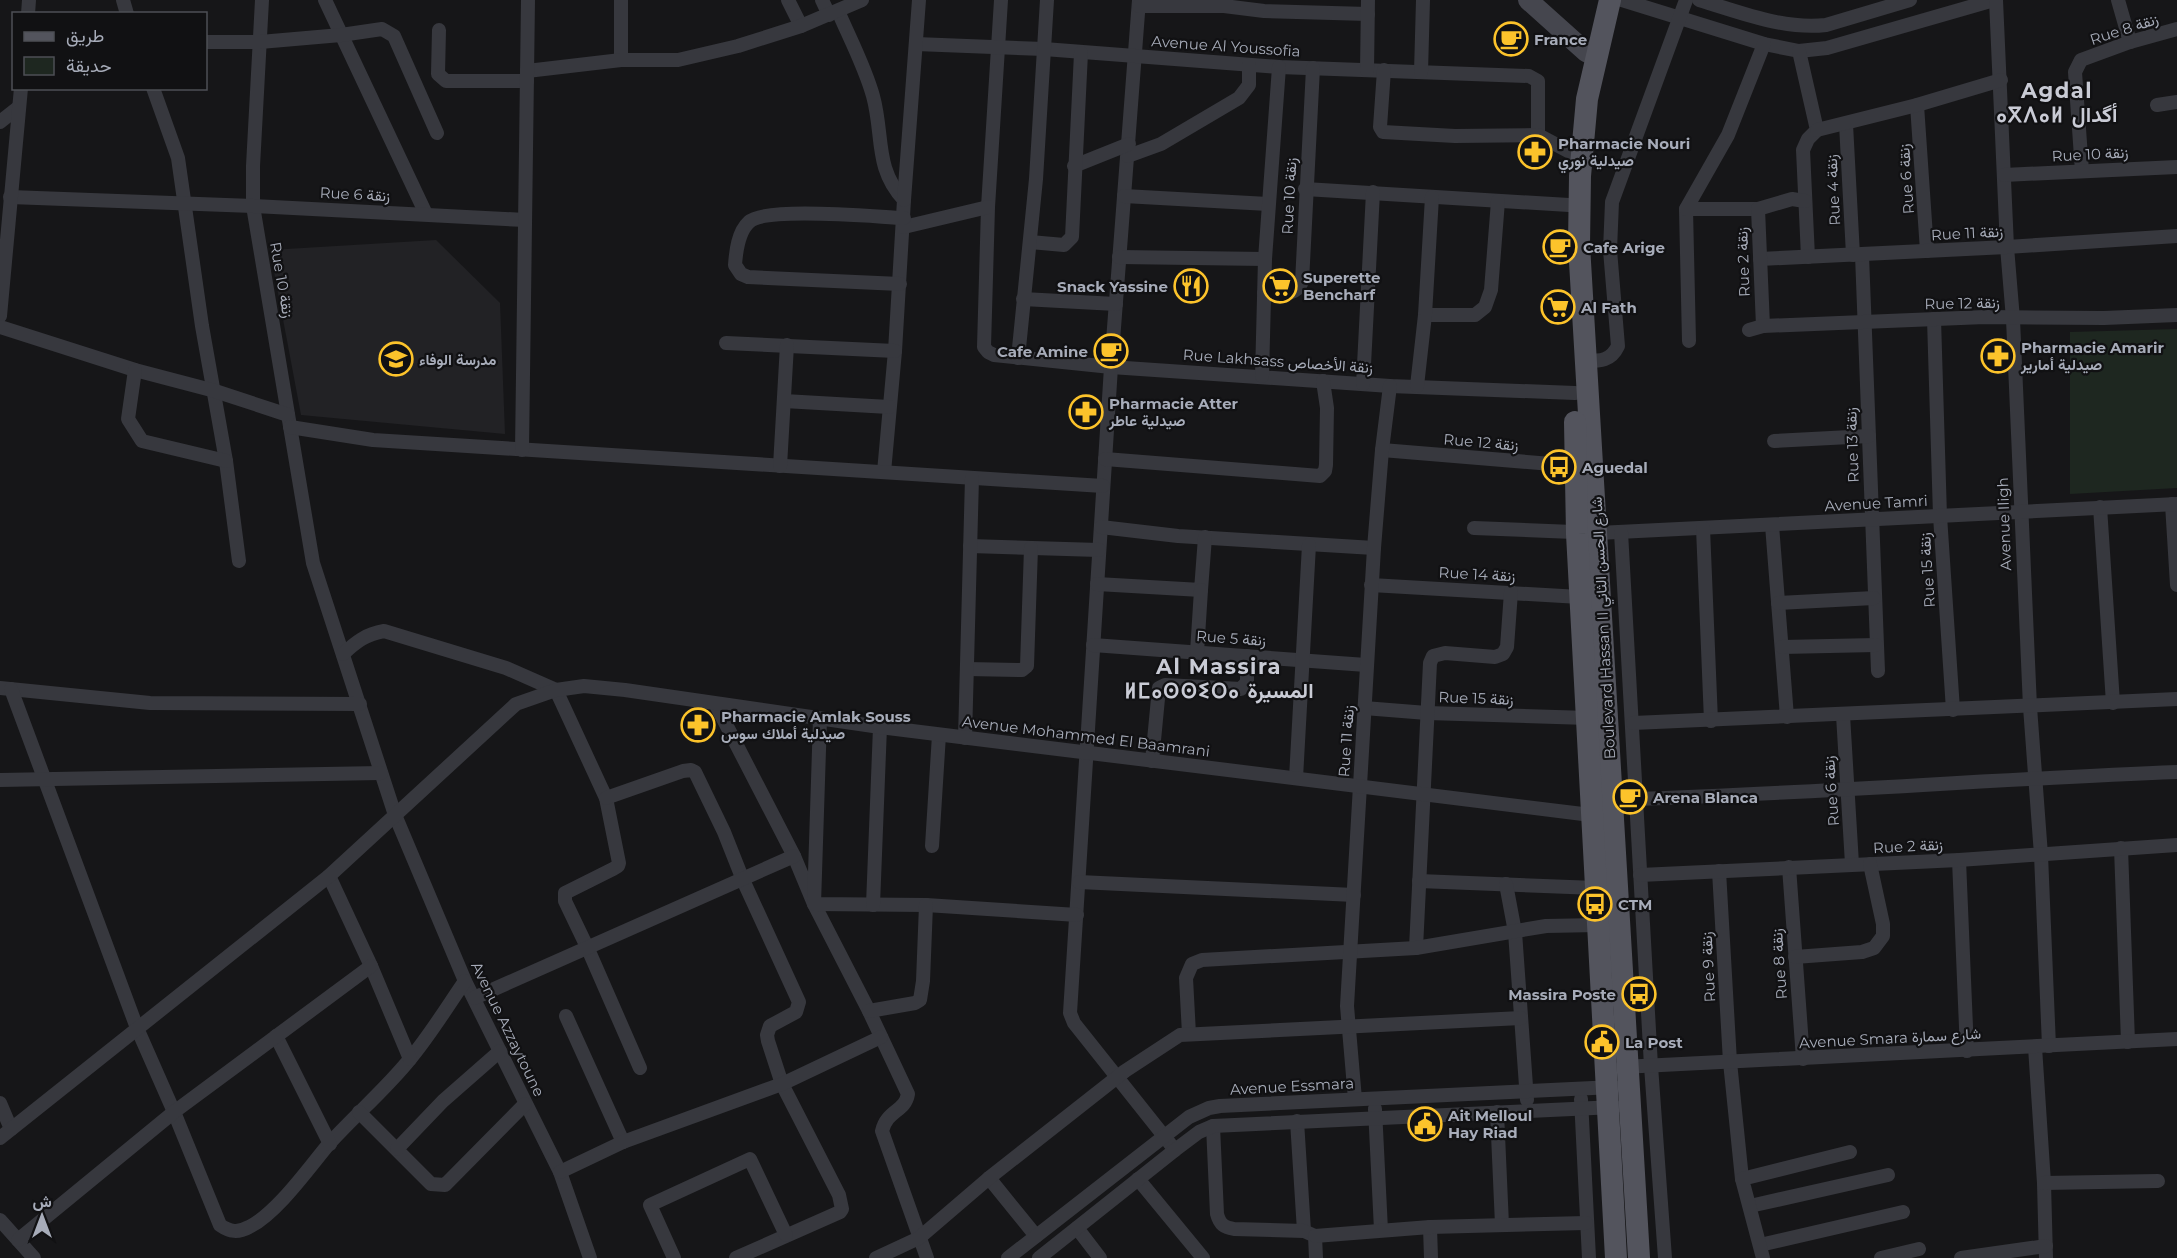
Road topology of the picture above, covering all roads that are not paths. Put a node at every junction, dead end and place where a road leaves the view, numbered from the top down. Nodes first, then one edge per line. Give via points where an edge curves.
1 (262, 0) edge
2 (325, 0) edge
3 (528, 0) edge
4 (621, 0) edge
5 (788, 0) edge
6 (822, 0) edge
7 (862, 0) edge
8 (919, 0) edge
9 (1001, 0) edge
10 (1047, 0) edge
11 (1423, 0) edge
12 (1528, 0) edge
13 (1597, 0) edge
14 (1610, 0) edge
15 (1622, 0) edge
16 (1686, 0) edge
17 (1699, 0) edge
18 (1910, 0) edge
19 (1995, 0) edge
20 (2118, 0) edge
21 (1139, 3) edge
22 (1368, 7) edge
23 (833, 13) junction
24 (1679, 19) junction
25 (801, 26) junction
26 (2177, 29) edge
27 (439, 30) dead end
28 (342, 35) junction
29 (207, 42) edge
30 (260, 42) junction
31 (2130, 42) junction
32 (916, 44) junction
33 (1764, 44) junction
34 (999, 47) junction
35 (1044, 49) junction
36 (1799, 51) junction
37 (1082, 53) junction
38 (1591, 54) junction
39 (1136, 57) junction
40 (621, 60) junction
41 (1250, 65) junction
42 (1279, 67) junction
43 (1313, 68) junction
44 (1367, 70) junction
45 (1384, 70) junction
46 (1421, 72) junction
47 (527, 76) junction
48 (2001, 80) junction
49 (21, 90) edge
50 (154, 90) edge
51 (2177, 102) edge
52 (1917, 105) junction
53 (2157, 105) dead end
54 (19, 107) junction
55 (0, 122) edge
56 (1846, 124) junction
57 (1817, 130) junction
58 (437, 133) dead end
59 (1538, 135) junction
60 (1128, 150) junction
61 (1572, 153) junction
62 (1074, 166) junction
63 (2177, 167) edge
64 (2082, 171) junction
65 (2004, 175) junction
66 (1305, 189) junction
67 (1373, 192) junction
68 (1124, 196) junction
69 (1432, 196) junction
70 (10, 197) junction
71 (904, 200) junction
72 (1498, 201) junction
73 (1805, 201) junction
74 (183, 203) junction
75 (1268, 204) junction
76 (1569, 205) junction
77 (253, 206) junction
78 (988, 207) junction
79 (1686, 209) junction
80 (1758, 209) junction
81 (426, 214) junction
82 (525, 220) junction
83 (904, 223) junction
84 (2177, 236) edge
85 (1030, 242) junction
86 (2007, 247) junction
87 (1927, 251) junction
88 (1858, 255) junction
89 (1119, 257) junction
90 (1808, 257) junction
91 (1265, 259) junction
92 (1760, 259) junction
93 (900, 284) junction
94 (1264, 292) junction
95 (1023, 299) junction
96 (1116, 304) junction
97 (1425, 315) junction
98 (2177, 315) edge
99 (0, 316) edge
100 (1934, 319) junction
101 (2013, 319) junction
102 (1864, 323) junction
103 (0, 327) edge
104 (1756, 328) joint
105 (1689, 341) dead end
106 (726, 343) dead end
107 (788, 345) junction
108 (895, 351) junction
109 (1018, 358) junction
110 (1586, 362) junction
111 (1110, 367) junction
112 (135, 370) junction
113 (1262, 376) junction
114 (1323, 381) junction
115 (1363, 384) junction
116 (1390, 386) junction
117 (1417, 386) junction
118 (214, 391) junction
119 (1575, 393) junction
120 (784, 401) junction
121 (889, 406) junction
122 (289, 421) junction
123 (1869, 436) junction
124 (1774, 441) dead end
125 (522, 450) junction
126 (1382, 450) junction
127 (1105, 459) junction
128 (226, 460) junction
129 (780, 466) junction
130 (1576, 466) junction
131 (884, 472) junction
132 (972, 478) junction
133 (1103, 486) junction
134 (2174, 504) edge
135 (2100, 507) junction
136 (2020, 512) junction
137 (1940, 516) junction
138 (1871, 519) junction
139 (1772, 525) junction
140 (1101, 527) junction
141 (1474, 528) dead end
142 (1703, 528) junction
143 (1621, 532) junction
144 (1587, 533) junction
145 (1205, 537) junction
146 (1309, 545) junction
147 (970, 546) junction
148 (1031, 548) junction
149 (1374, 548) junction
150 (1099, 550) junction
151 (239, 561) dead end
152 (1097, 584) junction
153 (1371, 585) junction
154 (2177, 585) edge
155 (1201, 590) junction
156 (1511, 592) junction
157 (1580, 597) junction
158 (1875, 598) junction
159 (1778, 603) junction
160 (1094, 645) junction
161 (1876, 645) junction
162 (1782, 647) junction
163 (1197, 652) junction
164 (343, 654) junction
165 (1247, 656) junction
166 (1303, 660) junction
167 (1366, 665) junction
168 (967, 669) junction
169 (1878, 671) dead end
170 (5, 688) edge
171 (556, 690) junction
172 (2177, 699) edge
173 (2113, 703) junction
174 (360, 704) junction
175 (716, 705) junction
176 (2030, 707) junction
177 (1364, 708) junction
178 (1953, 710) junction
179 (1427, 713) junction
180 (1843, 715) junction
181 (1787, 717) junction
182 (1588, 718) junction
183 (820, 719) junction
184 (1711, 720) junction
185 (1633, 723) junction
186 (880, 728) junction
187 (939, 735) junction
188 (965, 738) junction
189 (1087, 754) junction
190 (1152, 761) junction
191 (2177, 772) edge
192 (381, 773) junction
193 (1296, 778) junction
194 (2034, 778) junction
195 (44, 779) junction
196 (0, 780) edge
197 (1359, 786) junction
198 (1602, 789) junction
199 (1847, 791) junction
200 (1424, 793) junction
201 (606, 798) junction
202 (1636, 799) junction
203 (395, 815) junction
204 (1603, 816) junction
205 (2177, 845) edge
206 (932, 846) dead end
207 (2121, 848) junction
208 (2041, 855) junction
209 (794, 856) junction
210 (1959, 860) junction
211 (1852, 864) junction
212 (1870, 864) junction
213 (1789, 867) junction
214 (1719, 871) junction
215 (1640, 875) junction
216 (328, 876) junction
217 (743, 880) junction
218 (1419, 881) junction
219 (1079, 882) junction
220 (1506, 884) junction
221 (1596, 888) junction
222 (1354, 895) junction
223 (814, 904) junction
224 (873, 905) junction
225 (926, 905) junction
226 (1077, 915) junction
227 (1598, 925) junction
228 (1515, 932) junction
229 (1416, 948) junction
230 (588, 949) junction
231 (1350, 952) junction
232 (1795, 957) junction
233 (370, 966) junction
234 (465, 981) junction
235 (474, 998) junction
236 (869, 1011) junction
237 (566, 1016) dead end
238 (1521, 1018) junction
239 (1348, 1026) junction
240 (136, 1028) junction
241 (1189, 1034) junction
242 (276, 1036) junction
243 (880, 1037) junction
244 (2177, 1039) edge
245 (2128, 1042) junction
246 (2042, 1046) junction
247 (1967, 1051) junction
248 (500, 1052) junction
249 (410, 1059) junction
250 (1803, 1059) junction
251 (1730, 1062) junction
252 (1651, 1065) junction
253 (640, 1068) dead end
254 (1117, 1077) junction
255 (782, 1084) junction
256 (1617, 1087) junction
257 (1580, 1088) junction
258 (1526, 1091) junction
259 (1374, 1098) junction
260 (1355, 1100) junction
261 (0, 1103) edge
262 (525, 1104) junction
263 (1581, 1109) junction
264 (1527, 1111) junction
265 (174, 1112) junction
266 (360, 1112) junction
267 (1497, 1112) junction
268 (1375, 1118) junction
269 (1297, 1121) junction
270 (1213, 1126) junction
271 (6, 1133) edge
272 (1164, 1136) junction
273 (623, 1142) junction
274 (330, 1144) junction
275 (397, 1149) junction
276 (1175, 1150) junction
277 (1850, 1152) dead end
278 (560, 1172) junction
279 (1888, 1175) dead end
280 (989, 1178) junction
281 (1138, 1179) junction
282 (1742, 1179) junction
283 (2158, 1181) dead end
284 (2044, 1183) junction
285 (1750, 1206) junction
286 (1903, 1212) dead end
287 (0, 1220) edge
288 (1586, 1223) junction
289 (1502, 1225) junction
290 (1430, 1227) junction
291 (1077, 1228) junction
292 (1381, 1230) junction
293 (1309, 1233) junction
294 (786, 1235) junction
295 (1036, 1236) junction
296 (919, 1238) junction
297 (18, 1240) junction
298 (1919, 1249) dead end
299 (1762, 1251) edge
300 (2046, 1252) edge
301 (34, 1258) edge
302 (590, 1258) edge
303 (674, 1258) edge
304 (736, 1258) edge
305 (876, 1258) edge
306 (927, 1258) edge
307 (1008, 1258) edge
308 (1039, 1258) edge
309 (1100, 1258) edge
310 (1203, 1258) edge
311 (1316, 1258) edge
312 (1431, 1258) edge
313 (1589, 1258) edge
314 (1616, 1258) edge
315 (1639, 1258) edge
316 (1665, 1258) edge
317 (1881, 1258) edge
318 (1960, 1258) edge

1 - 30 street, Rue 10 زنقة
2 - 28 street
3 - 47 street
4 - 40 street
5 - 25 street
6 - 23 street
7 - 23 street
8 - 32 street
9 - 34 street
10 - 35 street
11 - 46 street
12 - 38 street
13 - 38 main road, Boulevard Hassan II شارع الحسن الثاني
14 - 38 main road, Boulevard Hassan II شارع الحسن الثاني
15 - 24 street
16 - 24 street
17 - 18 street via 1774,21 1814,26
19 - 36 street via 1827,48
19 - 48 street, Avenue Iligh
20 - 31 street
21 - 22 street via 1264,11
21 - 39 street
22 - 44 street
23 - 25 street
23 - 71 street via 873,96 888,179
24 - 33 street
24 - 110 street via 1612,202 1618,346 1602,361
25 - 40 street via 678,60
26 - 31 street, Rue 8 زنقة
27 - 47 street via 438,74 446,81
28 - 30 street
28 - 58 street via 382,29 394,36
28 - 81 street
29 - 30 street
30 - 77 street, Rue 10 زنقة
31 - 64 street, Rue 8 زنقة via 2081,60 2075,72
32 - 34 street, Avenue Al Youssofia
32 - 71 street
33 - 36 street
33 - 79 street via 1728,135
34 - 35 street, Avenue Al Youssofia
34 - 78 street
35 - 37 street, Avenue Al Youssofia
35 - 85 street
36 - 57 street
37 - 39 street, Avenue Al Youssofia
37 - 62 street
38 - 61 main road, Boulevard Hassan II شارع الحسن الثاني
38 - 110 main road, Boulevard Hassan II شارع الحسن الثاني via 1579,206
39 - 41 street, Avenue Al Youssofia
39 - 60 street
40 - 47 street
41 - 42 street, Avenue Al Youssofia
41 - 60 street via 1249,85 1239,98 1161,144
42 - 43 street, Avenue Al Youssofia
42 - 75 street, Rue 10 زنقة
43 - 44 street, Avenue Al Youssofia
43 - 66 street, Rue 10 زنقة
44 - 45 street, Avenue Al Youssofia
45 - 46 street, Avenue Al Youssofia
45 - 59 street via 1380,126 1383,132
46 - 59 street, Avenue Al Youssofia via 1534,77 1538,81
47 - 82 street
48 - 52 street
48 - 65 street, Avenue Iligh
49 - 54 street
50 - 74 street via 178,158
51 - 53 street
52 - 56 street
52 - 87 street, Rue 6 زنقة
54 - 55 street
54 - 70 street
56 - 57 street
56 - 88 street, Rue 4 زنقة
57 - 73 street via 1803,150
59 - 61 street
60 - 62 street
60 - 68 street
61 - 76 main road, Boulevard Hassan II شارع الحسن الثاني
62 - 85 street via 1072,237 1064,244
63 - 64 street, Rue 10 زنقة
64 - 65 street, Rue 10 زنقة
65 - 86 street, Avenue Iligh
66 - 67 street
66 - 94 street, Rue 10 زنقة via 1300,286 1292,293
67 - 69 street
67 - 115 street
68 - 75 street
68 - 89 street
69 - 72 street
69 - 97 street
70 - 74 street, Rue 6 زنقة
70 - 99 street
71 - 83 street
72 - 76 street
72 - 97 street via 1491,290 1485,307 1475,315
73 - 80 street, Rue 2 زنقة via 1792,199
73 - 90 street
74 - 77 street, Rue 6 زنقة
74 - 118 street
75 - 91 street, Rue 10 زنقة
76 - 119 main road, Boulevard Hassan II شارع الحسن الثاني via 1578,342
77 - 81 street, Rue 6 زنقة
77 - 122 street, Rue 10 زنقة
78 - 83 street
78 - 109 street, Rue Lakhsass زنقة الأخصاص via 984,346 994,355
79 - 80 street
79 - 105 street
80 - 92 street, Rue 2 زنقة
81 - 82 street, Rue 6 زنقة
82 - 125 street
83 - 93 street
83 - 93 street via 782,213 756,217 742,232 735,265 748,277
84 - 86 street, Rue 11 زنقة
85 - 95 street
86 - 87 street, Rue 11 زنقة
86 - 101 street, Avenue Iligh
87 - 88 street, Rue 11 زنقة
88 - 90 street, Rue 11 زنقة
88 - 102 street, Rue 13 زنقة
89 - 91 street
89 - 96 street
90 - 92 street, Rue 11 زنقة
91 - 94 street, Rue 10 زنقة
92 - 104 street, Rue 2 زنقة
93 - 108 street
94 - 113 street, Rue 10 زنقة
95 - 96 street
95 - 109 street
96 - 111 street
97 - 117 street
98 - 101 street, Rue 12 زنقة
100 - 101 street, Rue 12 زنقة
100 - 102 street, Rue 12 زنقة
100 - 137 street, Rue 15 زنقة
101 - 136 street, Avenue Iligh
102 - 104 street, Rue 12 زنقة
102 - 123 street, Rue 13 زنقة
103 - 112 street
106 - 107 street
107 - 108 street
107 - 120 street
108 - 121 street
109 - 111 street, Rue Lakhsass زنقة الأخصاص
110 - 144 main road, Boulevard Hassan II شارع الحسن الثاني
111 - 113 street, Rue Lakhsass زنقة الأخصاص
111 - 127 street
112 - 118 street
112 - 128 street via 128,420 142,441
113 - 114 street, Rue Lakhsass زنقة الأخصاص
114 - 115 street, Rue Lakhsass زنقة الأخصاص
114 - 127 street via 1326,465 1320,476
115 - 116 street, Rue Lakhsass زنقة الأخصاص
116 - 117 street, Rue Lakhsass زنقة الأخصاص
116 - 126 street, Rue 11 زنقة
117 - 119 street, Rue Lakhsass زنقة الأخصاص
118 - 122 street
118 - 128 street
119 - 130 main road, Boulevard Hassan II شارع الحسن الثاني
120 - 121 street
120 - 129 street
121 - 131 street
122 - 125 street via 373,440
122 - 164 street, Rue 10 زنقة via 313,563
123 - 124 street
123 - 138 street, Rue 13 زنقة
125 - 129 street
126 - 130 street, Rue 12 زنقة
126 - 149 street, Rue 11 زنقة
127 - 133 street
128 - 151 street
129 - 131 street
130 - 144 main road, Boulevard Hassan II شارع الحسن الثاني
131 - 132 street
132 - 133 street
132 - 147 street
133 - 140 street
134 - 135 street, Avenue Tamri
134 - 154 street
135 - 136 street, Avenue Tamri
135 - 173 street
136 - 137 street, Avenue Tamri
136 - 176 street, Avenue Iligh
137 - 138 street, Avenue Tamri
137 - 178 street, Rue 15 زنقة
138 - 139 street, Avenue Tamri
138 - 158 street, Rue 13 زنقة
139 - 142 street, Avenue Tamri
139 - 159 street
140 - 145 street
140 - 150 street
141 - 144 street
142 - 143 street, Avenue Tamri
142 - 184 street
143 - 144 street, Avenue Tamri
143 - 185 street
144 - 157 main road, Boulevard Hassan II شارع الحسن الثاني
144 - 198 main road, Boulevard Hassan II شارع الحسن الثاني
145 - 146 street
145 - 155 street
146 - 149 street
146 - 166 street
147 - 148 street
147 - 168 street
148 - 150 street
148 - 168 street via 1027,666 1022,670
149 - 153 street, Rue 11 زنقة
150 - 152 street
152 - 155 street
152 - 160 street
153 - 156 street, Rue 14 زنقة
153 - 167 street, Rue 11 زنقة
155 - 163 street
156 - 157 street, Rue 14 زنقة
156 - 179 street via 1507,647 1503,654 1433,656
157 - 182 main road, Boulevard Hassan II شارع الحسن الثاني
158 - 159 street
158 - 161 street, Rue 13 زنقة
159 - 162 street
160 - 163 street, Rue 5 زنقة
160 - 189 street
161 - 162 street
161 - 169 street, Rue 13 زنقة
162 - 181 street
163 - 165 street, Rue 5 زنقة
164 - 171 street via 361,638 384,631 506,668
164 - 174 street, Rue 10 زنقة
165 - 166 street, Rue 5 زنقة
165 - 190 street via 1247,682 1241,689 1160,688
166 - 167 street, Rue 5 زنقة
166 - 193 street
167 - 177 street, Rue 11 زنقة
168 - 188 street
170 - 174 street via 150,703
170 - 195 street
171 - 175 street, Avenue Mohammed El Baamrani via 584,686
171 - 201 street
171 - 203 street, Avenue Mohammed El Baamrani via 516,704
172 - 173 street
173 - 176 street
174 - 192 street, Avenue Azzaytoune
175 - 183 street, Avenue Mohammed El Baamrani
175 - 209 street
176 - 178 street
176 - 194 street, Avenue Iligh
177 - 179 street, Rue 15 زنقة
177 - 197 street, Rue 11 زنقة
178 - 180 street
179 - 182 street, Rue 15 زنقة
179 - 200 street
180 - 181 street
180 - 199 street, Rue 6 زنقة
181 - 184 street
182 - 198 main road, Boulevard Hassan II شارع الحسن الثاني
183 - 186 street, Avenue Mohammed El Baamrani
183 - 223 street
184 - 185 street
185 - 202 street
186 - 187 street, Avenue Mohammed El Baamrani
186 - 224 street
187 - 188 street, Avenue Mohammed El Baamrani
187 - 206 street
188 - 189 street, Avenue Mohammed El Baamrani
189 - 190 street, Avenue Mohammed El Baamrani
189 - 219 street
190 - 193 street, Avenue Mohammed El Baamrani
191 - 194 street
192 - 195 street
192 - 203 street, Avenue Azzaytoune
193 - 197 street, Avenue Mohammed El Baamrani
194 - 199 street
194 - 208 street, Avenue Iligh
195 - 196 street
195 - 240 street
197 - 200 street, Avenue Mohammed El Baamrani
197 - 222 street, Rue 11 زنقة
198 - 204 main road, Boulevard Hassan II شارع الحسن الثاني
199 - 202 street
199 - 211 street, Rue 6 زنقة
200 - 204 street, Avenue Mohammed El Baamrani
200 - 218 street
201 - 217 street via 682,771 695,772
201 - 230 street via 618,866 564,897
202 - 215 street
203 - 216 street, Avenue Mohammed El Baamrani
203 - 234 street, Avenue Azzaytoune
204 - 221 main road, Boulevard Hassan II شارع الحسن الثاني
204 - 256 main road, Boulevard Hassan II شارع الحسن الثاني
205 - 207 street, Rue 2 زنقة
207 - 208 street, Rue 2 زنقة
207 - 245 street
208 - 210 street, Rue 2 زنقة
208 - 246 street, Avenue Iligh
209 - 217 street
209 - 223 street
210 - 212 street, Rue 2 زنقة
210 - 247 street
211 - 212 street, Rue 2 زنقة
211 - 213 street, Rue 2 زنقة
212 - 232 street via 1883,924 1883,936 1874,948
213 - 214 street, Rue 2 زنقة
213 - 232 street, Rue 8 زنقة
214 - 215 street, Rue 2 زنقة
214 - 251 street, Rue 9 زنقة
215 - 252 street
216 - 233 street
216 - 240 street, Avenue Mohammed El Baamrani
217 - 230 street
217 - 255 street via 799,1002 796,1012 767,1031
218 - 220 street
218 - 229 street
219 - 222 street
219 - 226 street
220 - 221 street
220 - 228 street
221 - 227 main road, Boulevard Hassan II شارع الحسن الثاني
222 - 231 street, Rue 11 زنقة
223 - 224 street
223 - 236 street
224 - 225 street
225 - 226 street
225 - 236 street via 920,1000
226 - 254 street via 1072,1018
227 - 228 street via 1546,926
227 - 256 main road, Boulevard Hassan II شارع الحسن الثاني
228 - 229 street
228 - 238 street
229 - 231 street
230 - 235 street
230 - 253 street
231 - 239 street, Rue 11 زنقة
231 - 241 street via 1202,960 1192,964 1186,978
232 - 250 street, Rue 8 زنقة
233 - 242 street
233 - 249 street
234 - 235 street, Avenue Azzaytoune
234 - 249 street
235 - 248 street, Avenue Azzaytoune
236 - 243 street
237 - 273 street
238 - 239 street
238 - 258 street
239 - 241 street
239 - 260 street, Rue 11 زنقة
240 - 265 street
240 - 271 street, Avenue Mohammed El Baamrani
241 - 254 street via 1173,1039
242 - 265 street
242 - 274 street
243 - 255 street
243 - 296 street via 908,1094 907,1102 893,1112 882,1131
244 - 245 street, Avenue Smara شارع سمارة
245 - 246 street, Avenue Smara شارع سمارة
246 - 247 street, Avenue Smara شارع سمارة
246 - 284 street, Avenue Iligh
247 - 250 street, Avenue Smara شارع سمارة
248 - 262 street, Avenue Azzaytoune
248 - 275 street via 443,1101
249 - 266 street
250 - 251 street, Avenue Smara شارع سمارة
251 - 252 street, Avenue Smara شارع سمارة
251 - 282 street, Rue 9 زنقة
252 - 256 street, Avenue Smara شارع سمارة
252 - 316 street
254 - 272 street
254 - 280 street
255 - 273 street
255 - 294 street via 842,1206 840,1212
256 - 257 street, Avenue Essmara
256 - 263 street
256 - 314 main road, Boulevard Hassan II شارع الحسن الثاني
256 - 315 main road, Boulevard Hassan II شارع الحسن الثاني
257 - 258 street, Avenue Essmara
257 - 263 street
258 - 259 street, Avenue Essmara
258 - 264 street
259 - 260 street, Avenue Essmara
259 - 268 street
260 - 272 street, Avenue Essmara via 1209,1108
261 - 271 street
262 - 275 street via 446,1185 431,1184
262 - 278 street, Avenue Azzaytoune
263 - 264 street
263 - 288 street
264 - 267 street
265 - 274 street via 220,1225 229,1231 251,1226 266,1215
265 - 297 street
266 - 274 street
266 - 275 street
267 - 268 street
267 - 289 street
268 - 269 street
268 - 292 street
269 - 270 street
269 - 293 street
270 - 276 street
270 - 293 street via 1219,1222 1234,1229
272 - 276 street
272 - 295 street, Avenue Essmara
273 - 278 street
276 - 281 street
277 - 282 street
278 - 302 street, Avenue Azzaytoune
279 - 285 street
280 - 295 street
280 - 296 street
281 - 291 street
281 - 310 street
282 - 285 street, Rue 9 زنقة
283 - 284 street
284 - 300 street, Avenue Iligh
285 - 299 street, Rue 9 زنقة
286 - 299 street
287 - 297 street
288 - 289 street
288 - 313 street
289 - 290 street
290 - 292 street
290 - 312 street
291 - 308 street
291 - 309 street
292 - 293 street
293 - 311 street
294 - 303 street via 750,1159 650,1205
294 - 304 street
295 - 307 street, Avenue Essmara
296 - 305 street
296 - 306 street
297 - 301 street
298 - 317 street
300 - 318 street

